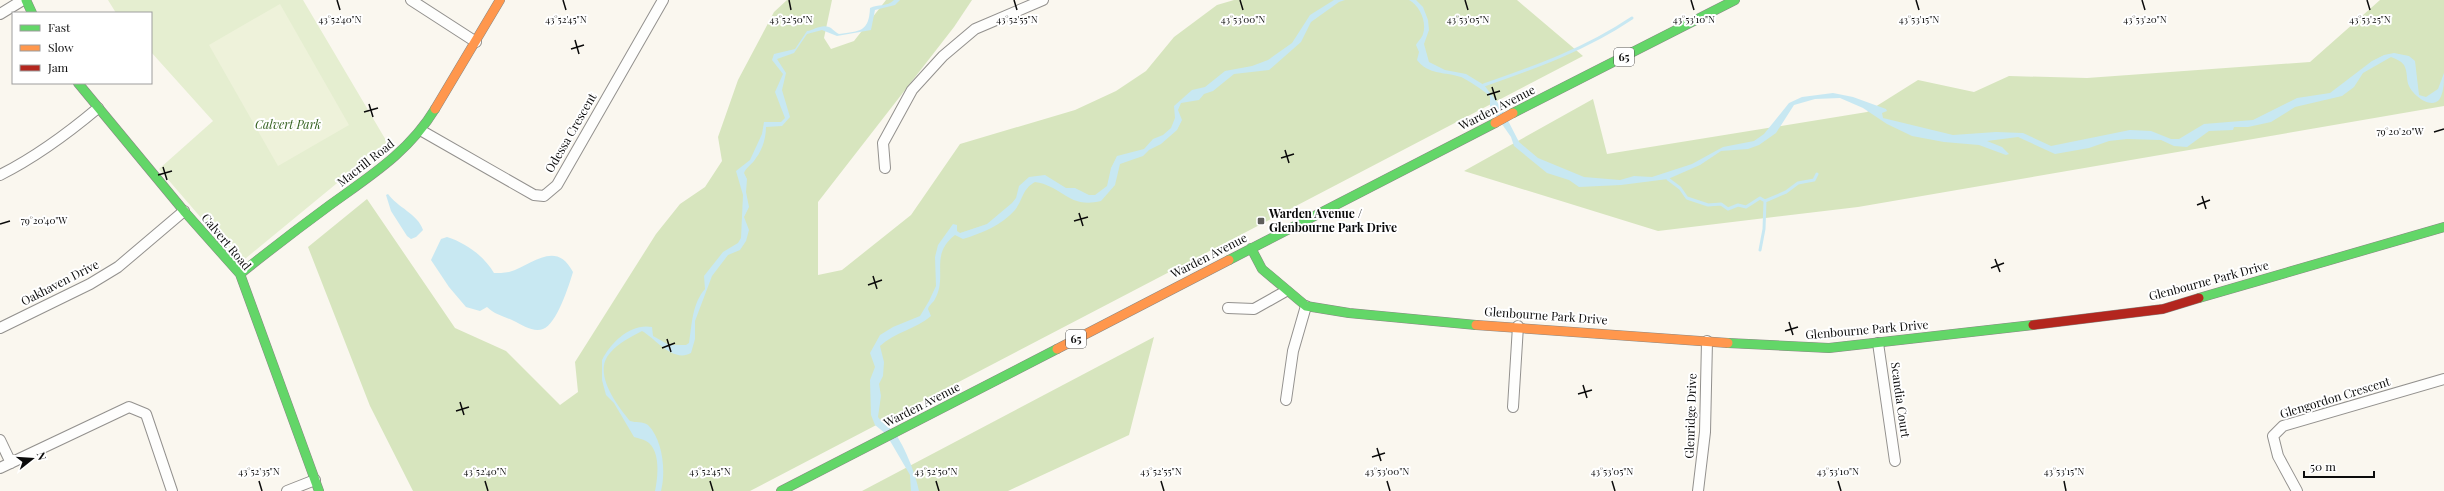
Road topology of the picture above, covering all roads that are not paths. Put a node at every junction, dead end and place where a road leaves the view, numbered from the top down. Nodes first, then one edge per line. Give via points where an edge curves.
1 (25, 0) edge
2 (411, 0) edge
3 (500, 0) edge
4 (663, 0) edge
5 (1043, 0) edge
6 (1735, 0) edge
7 (31, 12) edge
8 (0, 14) edge
9 (476, 42) junction
10 (79, 84) edge
11 (98, 108) junction
12 (422, 131) junction
13 (885, 168) dead end
14 (0, 175) edge
15 (184, 211) junction
16 (2444, 227) edge
17 (1251, 248) junction
18 (240, 274) junction
19 (1286, 291) junction
20 (1306, 306) junction
21 (1228, 308) dead end
22 (1518, 326) junction
23 (0, 328) edge
24 (1706, 340) junction
25 (1878, 342) junction
26 (2444, 379) edge
27 (1286, 400) dead end
28 (1513, 407) dead end
29 (0, 440) edge
30 (1895, 462) dead end
31 (11, 464) junction
32 (0, 468) edge
33 (315, 480) junction
34 (172, 491) edge
35 (287, 491) edge
36 (319, 491) edge
37 (780, 491) edge
38 (1698, 491) edge
39 (2296, 491) edge

1 - 7 street
1 - 8 street
2 - 9 street
3 - 9 street, Macrill Road
4 - 12 street, Odessa Crescent via 557,185 544,196 534,195
5 - 13 street via 975,29 943,56 912,90 883,143
6 - 17 street, Warden Avenue / 65
9 - 12 street, Macrill Road
10 - 11 street, Calvert Road
11 - 14 street via 27,162
11 - 15 street, Calvert Road
12 - 18 street, Macrill Road via 395,158
15 - 18 street, Calvert Road
15 - 23 street, Oakhaven Drive via 118,267 96,281
16 - 25 street, Glenbourne Park Drive via 2163,309 2120,316
17 - 19 street, Glenbourne Park Drive via 1262,269
17 - 37 street, Warden Avenue / 65
18 - 33 street, Calvert Road
19 - 20 street, Glenbourne Park Drive
19 - 21 street via 1254,309
20 - 22 street, Glenbourne Park Drive via 1440,322
20 - 27 street via 1293,351
22 - 24 street, Glenbourne Park Drive
22 - 28 street
24 - 25 street, Glenbourne Park Drive via 1802,348
24 - 38 street, Glenridge Drive via 1705,432
25 - 30 street, Scandia Court
26 - 39 street, Glengordon Crescent via 2277,430 2273,436 2274,445
29 - 31 street
31 - 32 street
31 - 34 street via 129,407 146,414
33 - 35 street
33 - 36 street, Calvert Road

